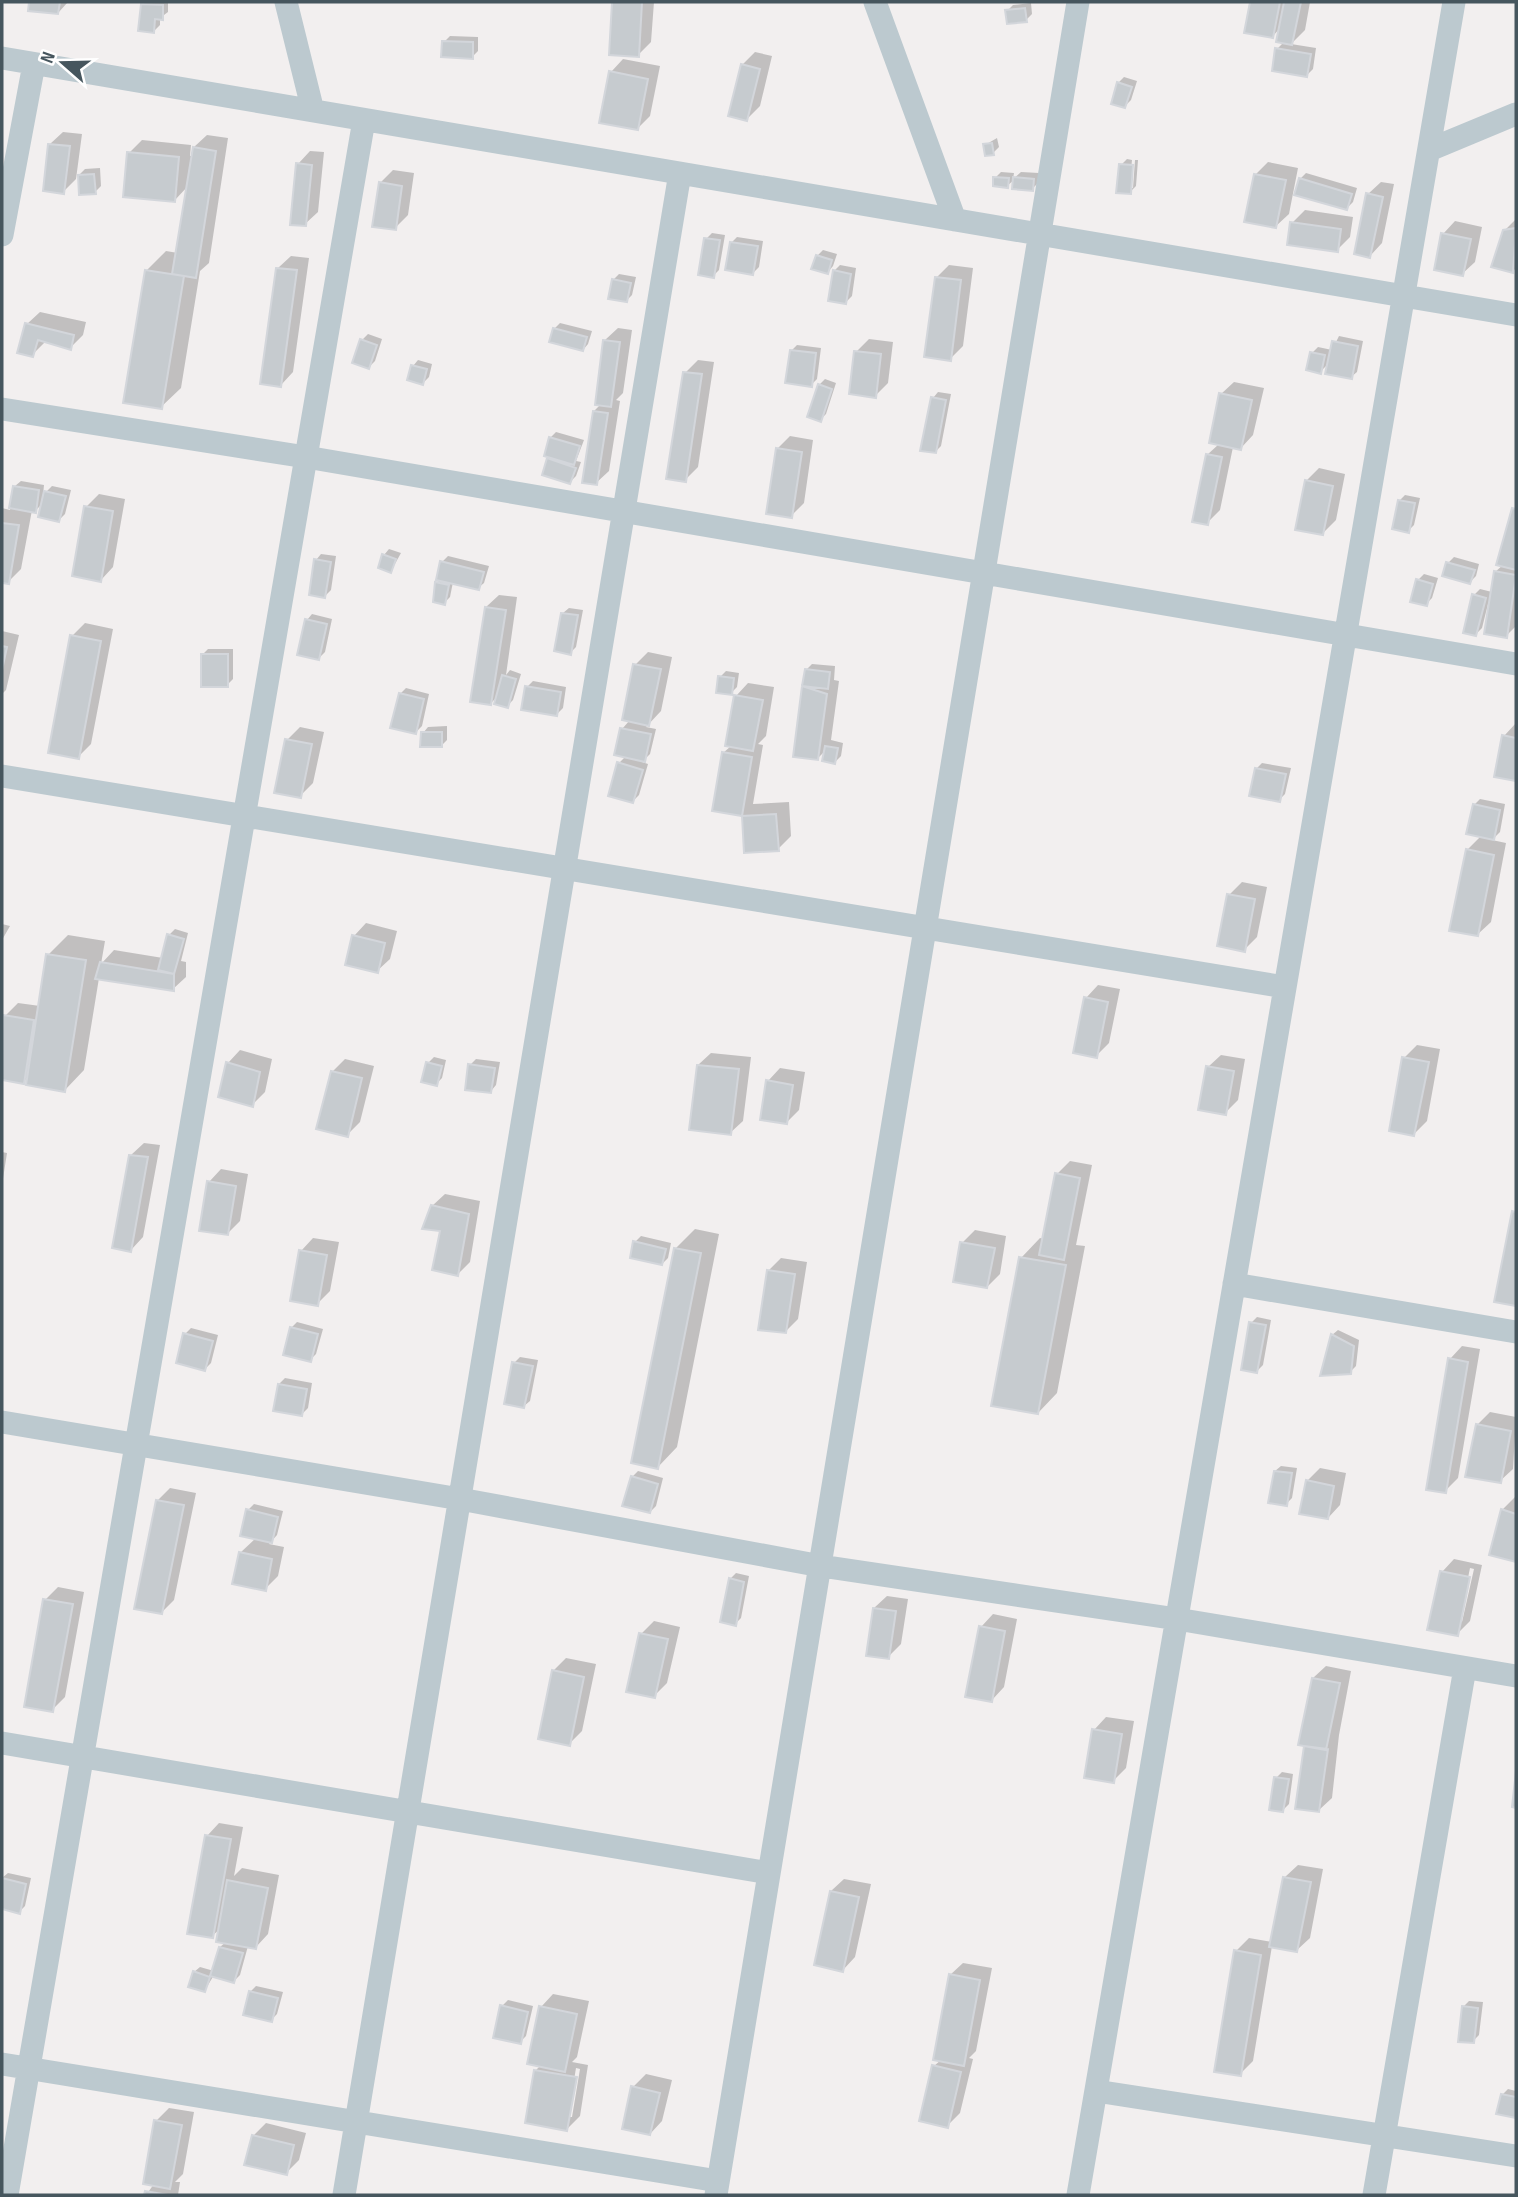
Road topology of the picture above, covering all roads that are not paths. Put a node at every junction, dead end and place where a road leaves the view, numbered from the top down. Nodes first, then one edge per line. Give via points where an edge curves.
1 (286, 2) edge
2 (875, 2) edge
3 (1078, 2) edge
4 (1454, 2) edge
5 (2, 58) edge
6 (34, 64) junction
7 (313, 111) junction
8 (1516, 114) edge
9 (364, 120) junction
10 (1429, 150) junction
11 (680, 173) junction
12 (956, 220) junction
13 (1039, 234) junction
14 (2, 235) edge
15 (1404, 296) junction
16 (1516, 315) edge
17 (2, 409) edge
18 (306, 457) junction
19 (623, 511) junction
20 (983, 573) junction
21 (1346, 635) junction
22 (1516, 664) edge
23 (2, 776) edge
24 (244, 816) junction
25 (564, 869) junction
26 (925, 928) junction
27 (1285, 987) junction
28 (1234, 1284) junction
29 (1516, 1332) edge
30 (2, 1422) edge
31 (136, 1444) junction
32 (460, 1499) junction
33 (821, 1566) junction
34 (1177, 1619) junction
35 (1465, 1668) junction
36 (1516, 1676) edge
37 (2, 1743) edge
38 (82, 1757) junction
39 (408, 1812) junction
40 (769, 1873) junction
41 (2, 2064) edge
42 (29, 2068) junction
43 (1096, 2091) junction
44 (356, 2122) junction
45 (1384, 2136) junction
46 (1516, 2156) edge
47 (717, 2188) edge
48 (7, 2195) edge
49 (344, 2195) edge
50 (1078, 2195) edge
51 (1374, 2195) edge

1 - 7 street
2 - 12 street
3 - 13 street
4 - 10 street
5 - 6 street
6 - 7 street
6 - 14 street
7 - 9 street
8 - 10 street
9 - 11 street
9 - 18 street
10 - 15 street
11 - 12 street
11 - 19 street
12 - 13 street
13 - 15 street
13 - 20 street
15 - 16 street
15 - 21 street
17 - 18 street
18 - 19 street
18 - 24 street
19 - 20 street
19 - 25 street
20 - 21 street
20 - 26 street
21 - 22 street
21 - 27 street
23 - 24 street
24 - 25 street
24 - 31 street
25 - 26 street
25 - 32 street
26 - 27 street
26 - 33 street
27 - 28 street
28 - 29 street
28 - 34 street
30 - 31 street
31 - 32 street
31 - 38 street
32 - 33 street
32 - 39 street
33 - 34 street
33 - 40 street
34 - 35 street
34 - 43 street
35 - 36 street
35 - 45 street
37 - 38 street
38 - 39 street
38 - 42 street
39 - 40 street
39 - 44 street
40 - 47 street
41 - 42 street
42 - 44 street
42 - 48 street
43 - 45 street
43 - 50 street
44 - 47 street
44 - 49 street
45 - 46 street
45 - 51 street

